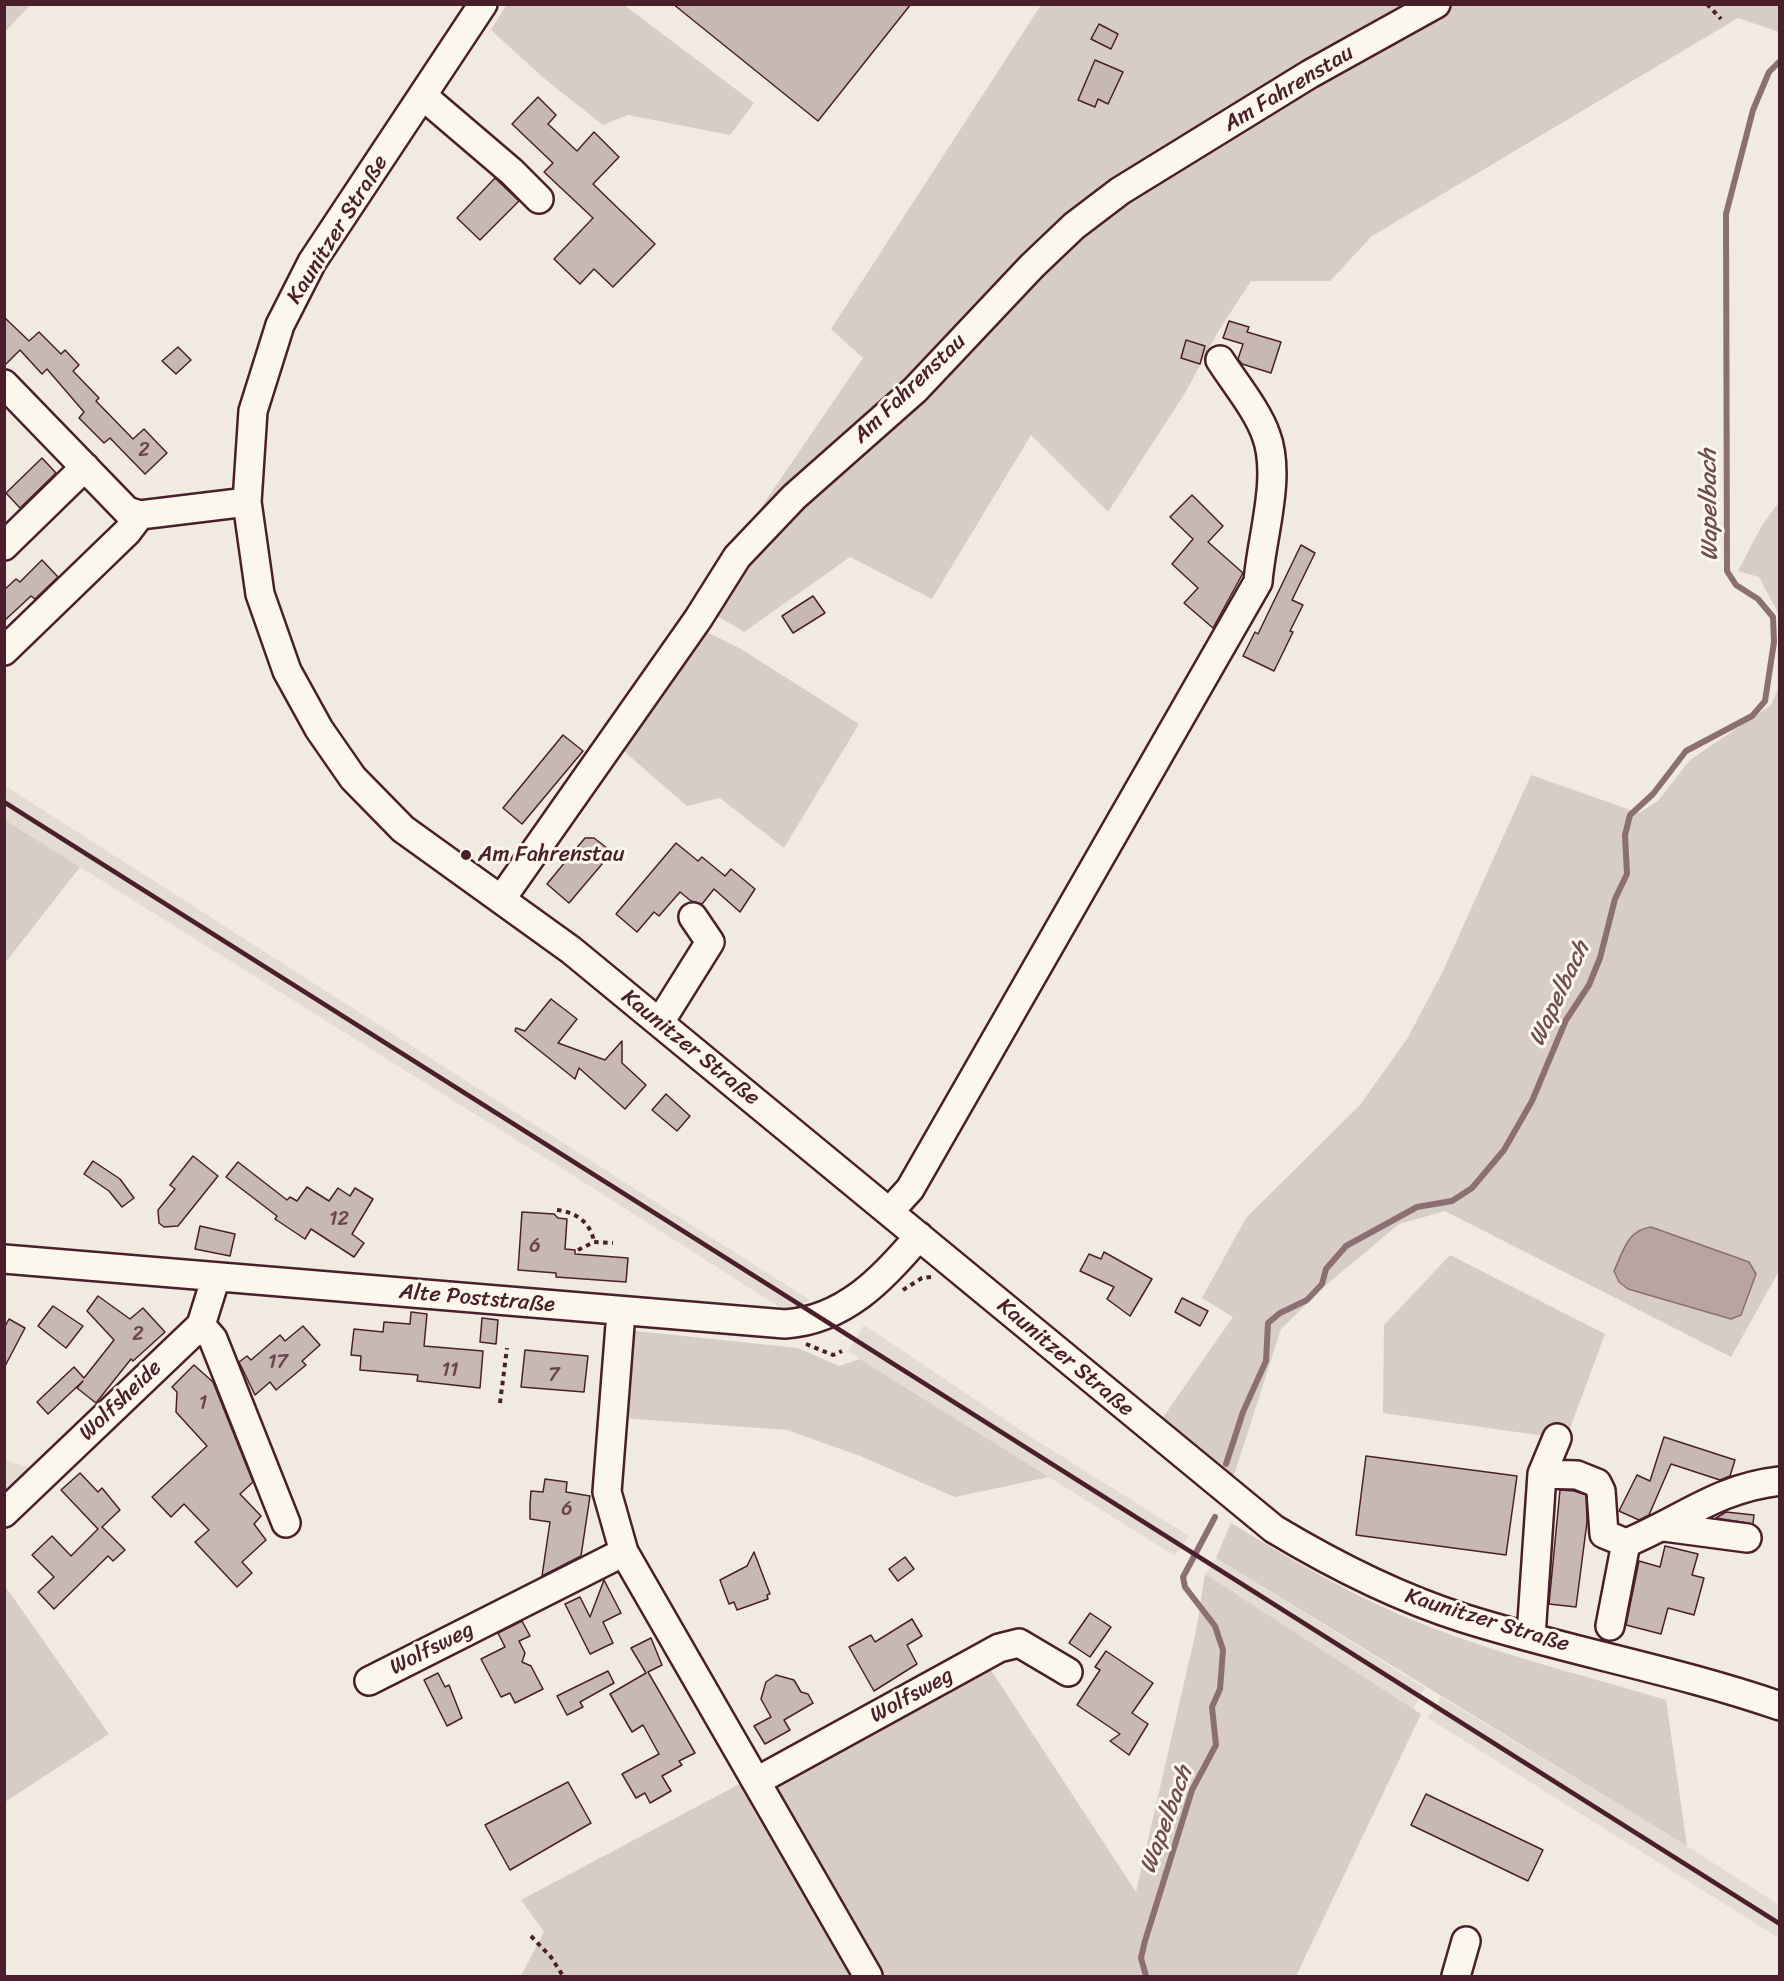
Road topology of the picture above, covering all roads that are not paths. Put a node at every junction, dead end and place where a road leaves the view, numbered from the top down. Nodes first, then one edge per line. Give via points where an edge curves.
1 (483, 4) edge
2 (1436, 4) edge
3 (423, 96) junction
4 (539, 199) dead end
5 (1220, 360) dead end
6 (4, 384) edge
7 (85, 467) junction
8 (247, 502) junction
9 (140, 515) junction
10 (4, 546) edge
11 (4, 651) edge
12 (502, 898) junction
13 (693, 917) dead end
14 (660, 1022) junction
15 (890, 1210) junction
16 (919, 1236) junction
17 (4, 1259) edge
18 (216, 1276) junction
19 (621, 1312) junction
20 (201, 1325) junction
21 (1557, 1438) dead end
22 (1542, 1474) junction
23 (1779, 1481) edge
24 (4, 1513) edge
25 (286, 1523) dead end
26 (1665, 1527) junction
27 (1748, 1538) dead end
28 (1626, 1543) junction
29 (624, 1552) junction
30 (1610, 1626) dead end
31 (1531, 1636) junction
32 (1068, 1672) dead end
33 (369, 1681) dead end
34 (1779, 1706) edge
35 (756, 1781) junction
36 (1466, 1941) dead end
37 (868, 1977) edge
38 (1456, 1977) edge

1 - 3 street, Kaunitzer Straße
2 - 12 street, Am Fahrenstau via 1310,74 1120,191 1074,226 1032,266 915,390 794,497 737,557 698,619
3 - 4 street
3 - 8 street, Kaunitzer Straße via 312,262 280,325 253,411
5 - 15 street via 1264,430 1270,452 1270,509 1258,582 910,1189
6 - 7 street
7 - 9 street via 128,511
7 - 10 street
8 - 9 street
8 - 12 street, Kaunitzer Straße via 260,594 287,670 320,729 353,778 404,830
9 - 11 street
12 - 14 street, Kaunitzer Straße
13 - 14 street via 710,942
14 - 15 street, Kaunitzer Straße
15 - 16 street, Kaunitzer Straße
16 - 19 street, Alte Poststraße via 875,1285 835,1312 805,1322
16 - 31 street, Kaunitzer Straße via 1274,1529 1393,1592 1463,1618
17 - 18 street, Alte Poststraße
18 - 19 street, Alte Poststraße
18 - 20 street, Wolfsheide
19 - 29 street via 607,1492
20 - 24 street, Wolfsheide
20 - 25 street via 213,1339
21 - 22 street
22 - 28 street via 1577,1475 1597,1483 1604,1534
22 - 31 street
23 - 26 street via 1750,1485 1699,1504
26 - 27 street
26 - 28 street
28 - 30 street
29 - 33 street, Wolfsweg
29 - 35 street
31 - 34 street, Kaunitzer Straße
32 - 35 street, Wolfsweg via 1019,1643 999,1648
35 - 37 street
36 - 38 street

